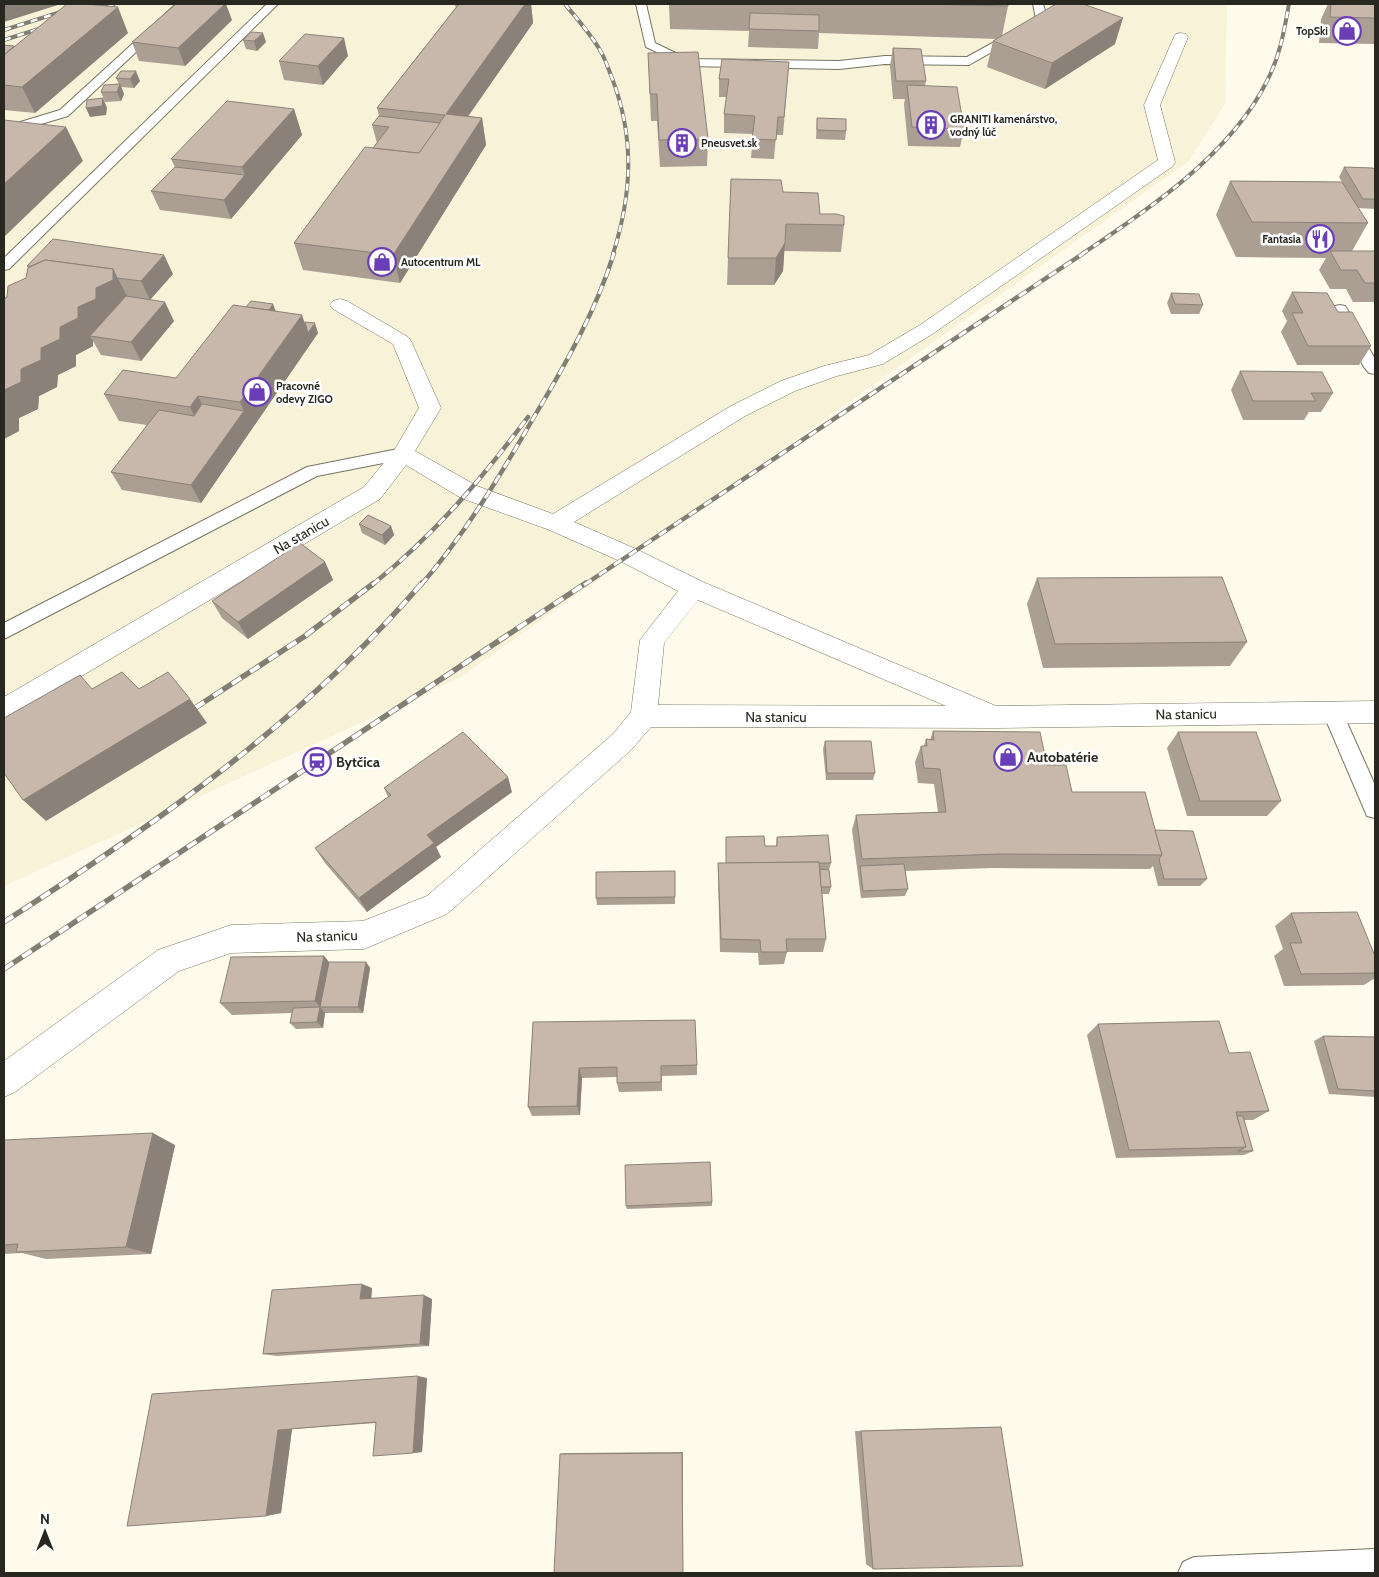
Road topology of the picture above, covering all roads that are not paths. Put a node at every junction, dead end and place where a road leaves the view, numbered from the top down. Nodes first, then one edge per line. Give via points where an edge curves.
1 (182, 4) edge
2 (273, 4) edge
3 (641, 4) edge
4 (1038, 4) edge
5 (1180, 37) dead end
6 (4, 131) edge
7 (4, 266) edge
8 (340, 306) dead end
9 (1340, 309) dead end
10 (1375, 369) edge
11 (403, 454) junction
12 (555, 523) junction
13 (694, 588) junction
14 (4, 632) edge
15 (5, 709) edge
16 (1333, 712) junction
17 (1375, 712) edge
18 (644, 716) junction
19 (997, 717) junction
20 (1375, 809) edge
21 (4, 1082) edge
22 (1375, 1565) edge
23 (1194, 1573) edge

1 - 6 lane via 64,113
2 - 7 lane
3 - 4 lane via 650,45 686,62 839,65 885,60 969,61 1042,20
5 - 12 street via 1152,104 1167,162 927,329 876,360 788,386 738,411
8 - 11 street, Na stanicu via 400,341 430,408
9 - 10 lane
11 - 12 street, Na stanicu via 469,492
11 - 14 lane via 314,471
11 - 15 street, Na stanicu via 372,493
12 - 13 street, Na stanicu
13 - 18 street via 652,640
13 - 19 street, Na stanicu
16 - 17 street, Na stanicu
16 - 19 street, Na stanicu
16 - 20 lane
18 - 19 street, Na stanicu
18 - 21 street, Na stanicu via 622,742 436,905 364,935 231,939 169,960
22 - 23 lane

